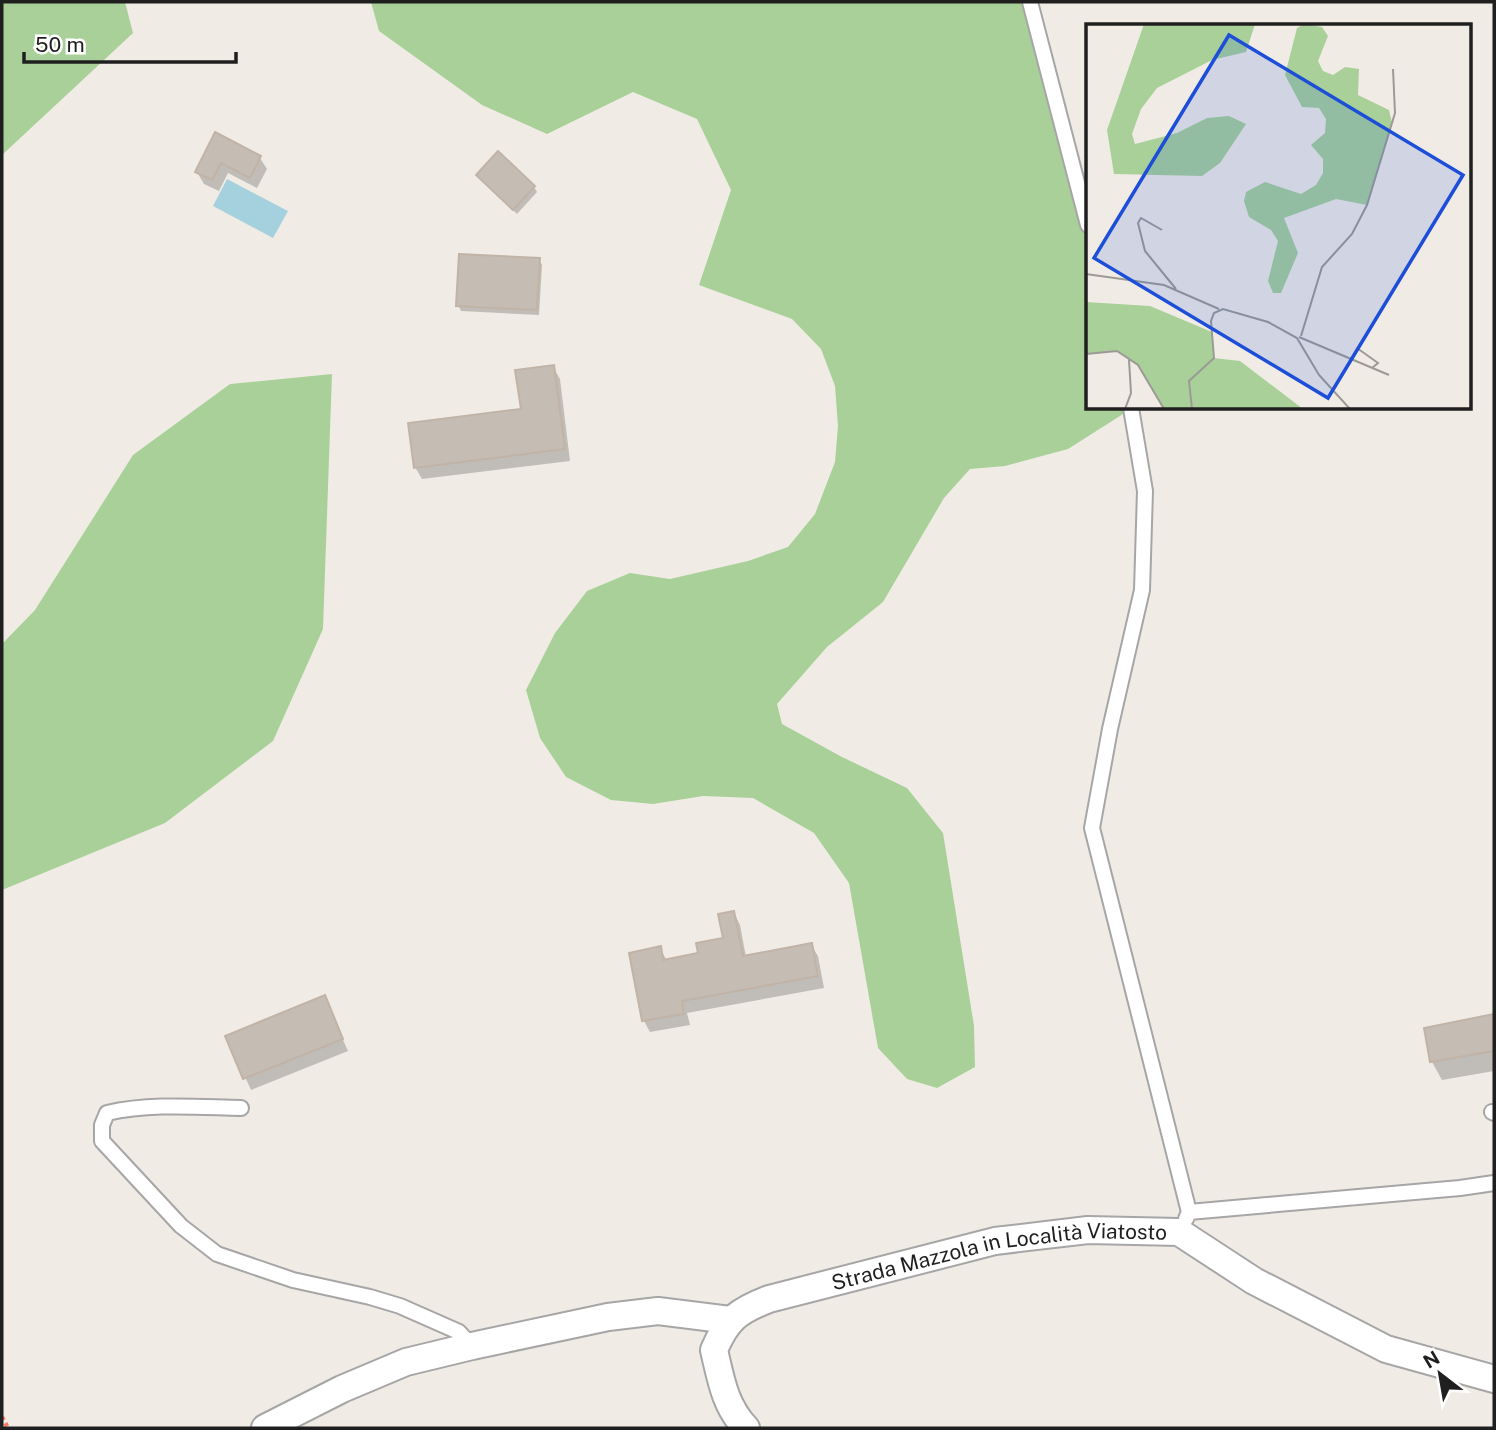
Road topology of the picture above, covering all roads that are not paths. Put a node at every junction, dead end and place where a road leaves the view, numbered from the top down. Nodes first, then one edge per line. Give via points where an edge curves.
1 (1030, 2) edge
2 (1086, 217) edge
3 (1131, 410) edge
4 (241, 1108) dead end
5 (1494, 1182) edge
6 (1184, 1222) junction
7 (730, 1320) junction
8 (472, 1346) junction
9 (1494, 1379) edge
10 (265, 1428) edge
11 (746, 1428) edge

1 - 2 lane
3 - 6 lane via 1144,491 1142,590 1092,828
4 - 8 lane via 157,1106 107,1112 102,1141 181,1226 217,1254 293,1280 400,1306 460,1332
5 - 6 lane
6 - 7 street, Strada Mazzola in Località Viatosto via 995,1241 769,1299
6 - 9 street, Strada Mazzola in Località Viatosto via 1254,1281 1386,1349
7 - 8 street via 659,1311
7 - 11 street via 714,1350 725,1398
8 - 10 street via 406,1362

